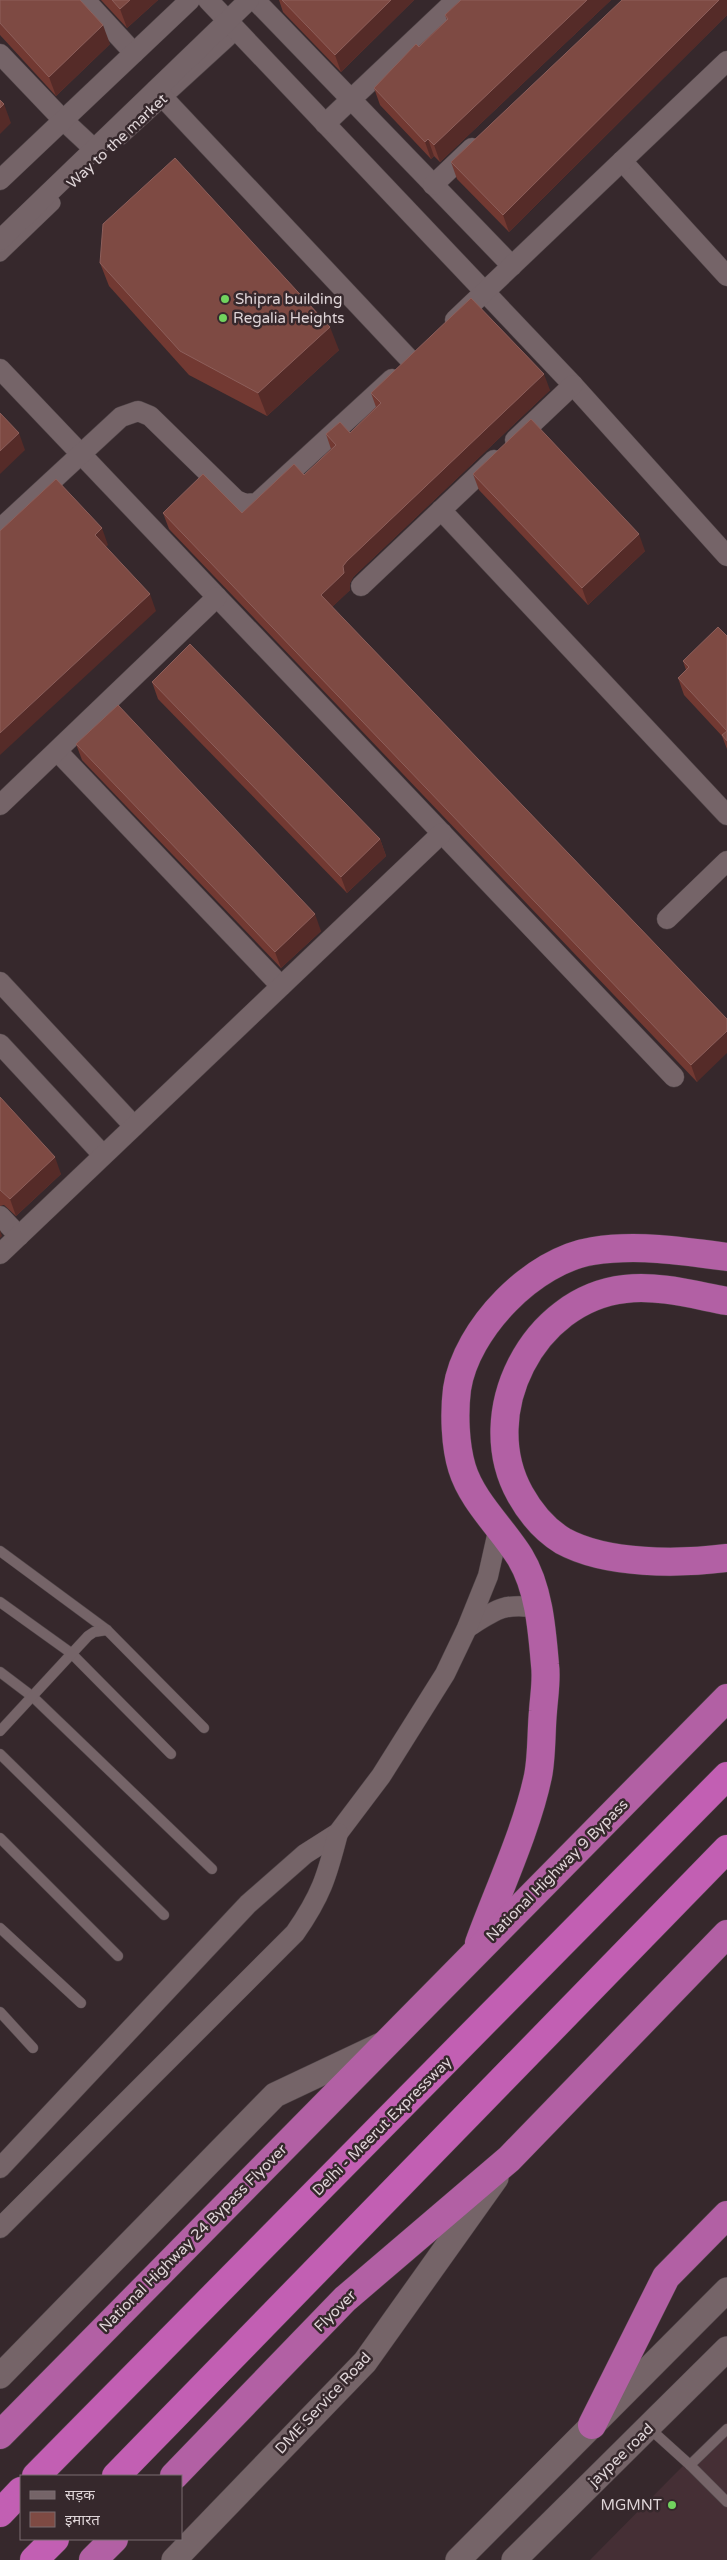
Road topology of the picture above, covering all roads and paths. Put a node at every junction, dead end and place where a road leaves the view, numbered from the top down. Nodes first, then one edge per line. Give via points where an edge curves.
1 (85, 0) edge
2 (190, 0) edge
3 (208, 0) edge
4 (249, 0) edge
5 (255, 0) edge
6 (456, 0) edge
7 (232, 26) junction
8 (134, 53) junction
9 (0, 54) edge
10 (727, 61) edge
11 (159, 94) junction
12 (351, 100) junction
13 (63, 120) junction
14 (325, 124) junction
15 (484, 137) edge
16 (94, 149) junction
17 (622, 161) junction
18 (0, 180) edge
19 (433, 185) junction
20 (8, 239) edge
21 (0, 254) edge
22 (512, 266) junction
23 (727, 276) edge
24 (484, 292) junction
25 (444, 330) edge
26 (1, 372) edge
27 (573, 385) junction
28 (80, 453) junction
29 (441, 510) junction
30 (0, 529) edge
31 (727, 556) edge
32 (361, 586) dead end
33 (217, 597) junction
34 (57, 751) junction
35 (0, 805) edge
36 (727, 815) edge
37 (442, 833) junction
38 (727, 861) edge
39 (667, 919) dead end
40 (0, 982) edge
41 (281, 986) junction
42 (0, 1044) edge
43 (674, 1077) dead end
44 (134, 1126) junction
45 (103, 1156) junction
46 (0, 1216) edge
47 (19, 1236) junction
48 (0, 1254) edge
49 (727, 1257) edge
50 (727, 1301) edge
51 (500, 1527) junction
52 (0, 1550) edge
53 (727, 1558) edge
54 (0, 1602) edge
55 (538, 1608) junction
56 (467, 1628) junction
57 (107, 1630) junction
58 (71, 1653) junction
59 (0, 1672) edge
60 (33, 1697) junction
61 (727, 1698) edge
62 (204, 1728) dead end
63 (0, 1731) edge
64 (0, 1754) edge
65 (171, 1754) dead end
66 (727, 1776) edge
67 (338, 1833) junction
68 (0, 1838) edge
69 (727, 1849) edge
70 (212, 1869) dead end
71 (164, 1915) dead end
72 (0, 1928) edge
73 (727, 1934) edge
74 (476, 1951) junction
75 (118, 1956) dead end
76 (81, 2003) dead end
77 (0, 2012) edge
78 (387, 2042) junction
79 (33, 2048) dead end
80 (509, 2159) junction
81 (0, 2168) edge
82 (727, 2215) edge
83 (0, 2228) edge
84 (727, 2290) edge
85 (727, 2349) edge
86 (0, 2376) edge
87 (592, 2425) junction
88 (648, 2428) junction
89 (727, 2429) edge
90 (0, 2435) edge
91 (690, 2465) junction
92 (37, 2475) edge
93 (117, 2475) edge
94 (175, 2475) edge
95 (20, 2492) edge
96 (516, 2501) junction
97 (727, 2502) edge
98 (0, 2513) edge
99 (545, 2528) junction
100 (54, 2540) edge
101 (113, 2540) edge
102 (34, 2560) edge
103 (93, 2560) edge
104 (174, 2560) edge
105 (458, 2560) edge
106 (514, 2560) edge

1 - 8 street
2 - 8 street
3 - 7 street
4 - 7 street
5 - 12 street
6 - 12 street
7 - 11 street
7 - 14 street
8 - 13 street
9 - 13 street
10 - 17 street
11 - 16 street
11 - 20 street, Way to the market via 124,134
11 - 28 street via 417,355 257,503 245,504 236,500 150,416 138,411 121,417
12 - 14 street
12 - 19 street
13 - 16 street
13 - 18 street
14 - 24 street
15 - 19 street
16 - 20 street
17 - 22 street
17 - 23 street
19 - 22 street
20 - 21 street, Way to the market
22 - 24 street
24 - 25 street
24 - 27 street
26 - 28 street
27 - 29 street
27 - 31 street
28 - 30 street
28 - 33 street
29 - 32 street
29 - 36 street
33 - 34 street
33 - 37 street
34 - 35 street
34 - 41 street
37 - 41 street
37 - 43 street
38 - 39 street
40 - 44 street
41 - 44 street
42 - 45 street
44 - 45 street
45 - 47 street
46 - 47 street
47 - 48 street
49 - 51 highway via 628,1248 591,1251 556,1262 520,1287 492,1315 469,1354 457,1389 457,1426 462,1468 470,1487
50 - 53 highway via 665,1290 625,1289 579,1302 555,1320 534,1345 515,1377 506,1402 503,1427 509,1470 516,1488 542,1524 562,1540 604,1556 699,1561
51 - 55 highway via 522,1559
51 - 56 street via 488,1576
52 - 57 lane
54 - 58 lane
55 - 56 street via 508,1605
55 - 74 highway via 546,1668 538,1775
56 - 67 street via 416,1723
57 - 58 lane via 94,1632
57 - 62 lane
58 - 60 lane
58 - 65 lane
59 - 60 lane
60 - 63 lane
60 - 70 lane
61 - 74 highway, National Highway 9 Bypass
64 - 71 lane
66 - 92 highway, Delhi - Meerut Expressway
67 - 81 street via 306,1854 248,1904
67 - 83 street via 327,1879 295,1934
68 - 75 lane
69 - 93 highway
72 - 76 lane
73 - 80 highway, Flyover
74 - 78 highway, National Highway 9 Bypass
77 - 79 lane
78 - 86 street via 276,2096
78 - 90 highway, National Highway 24 Bypass Flyover
80 - 94 highway, Flyover via 346,2299
80 - 104 street, DME Service Road via 365,2362
82 - 87 highway via 666,2277
84 - 87 street
85 - 88 street, jaypee road
87 - 96 street
88 - 91 lane
88 - 99 street, jaypee road
89 - 91 lane
91 - 97 lane
95 - 98 highway
96 - 99 street
96 - 105 street
99 - 106 street, jaypee road
100 - 102 highway
101 - 103 highway

